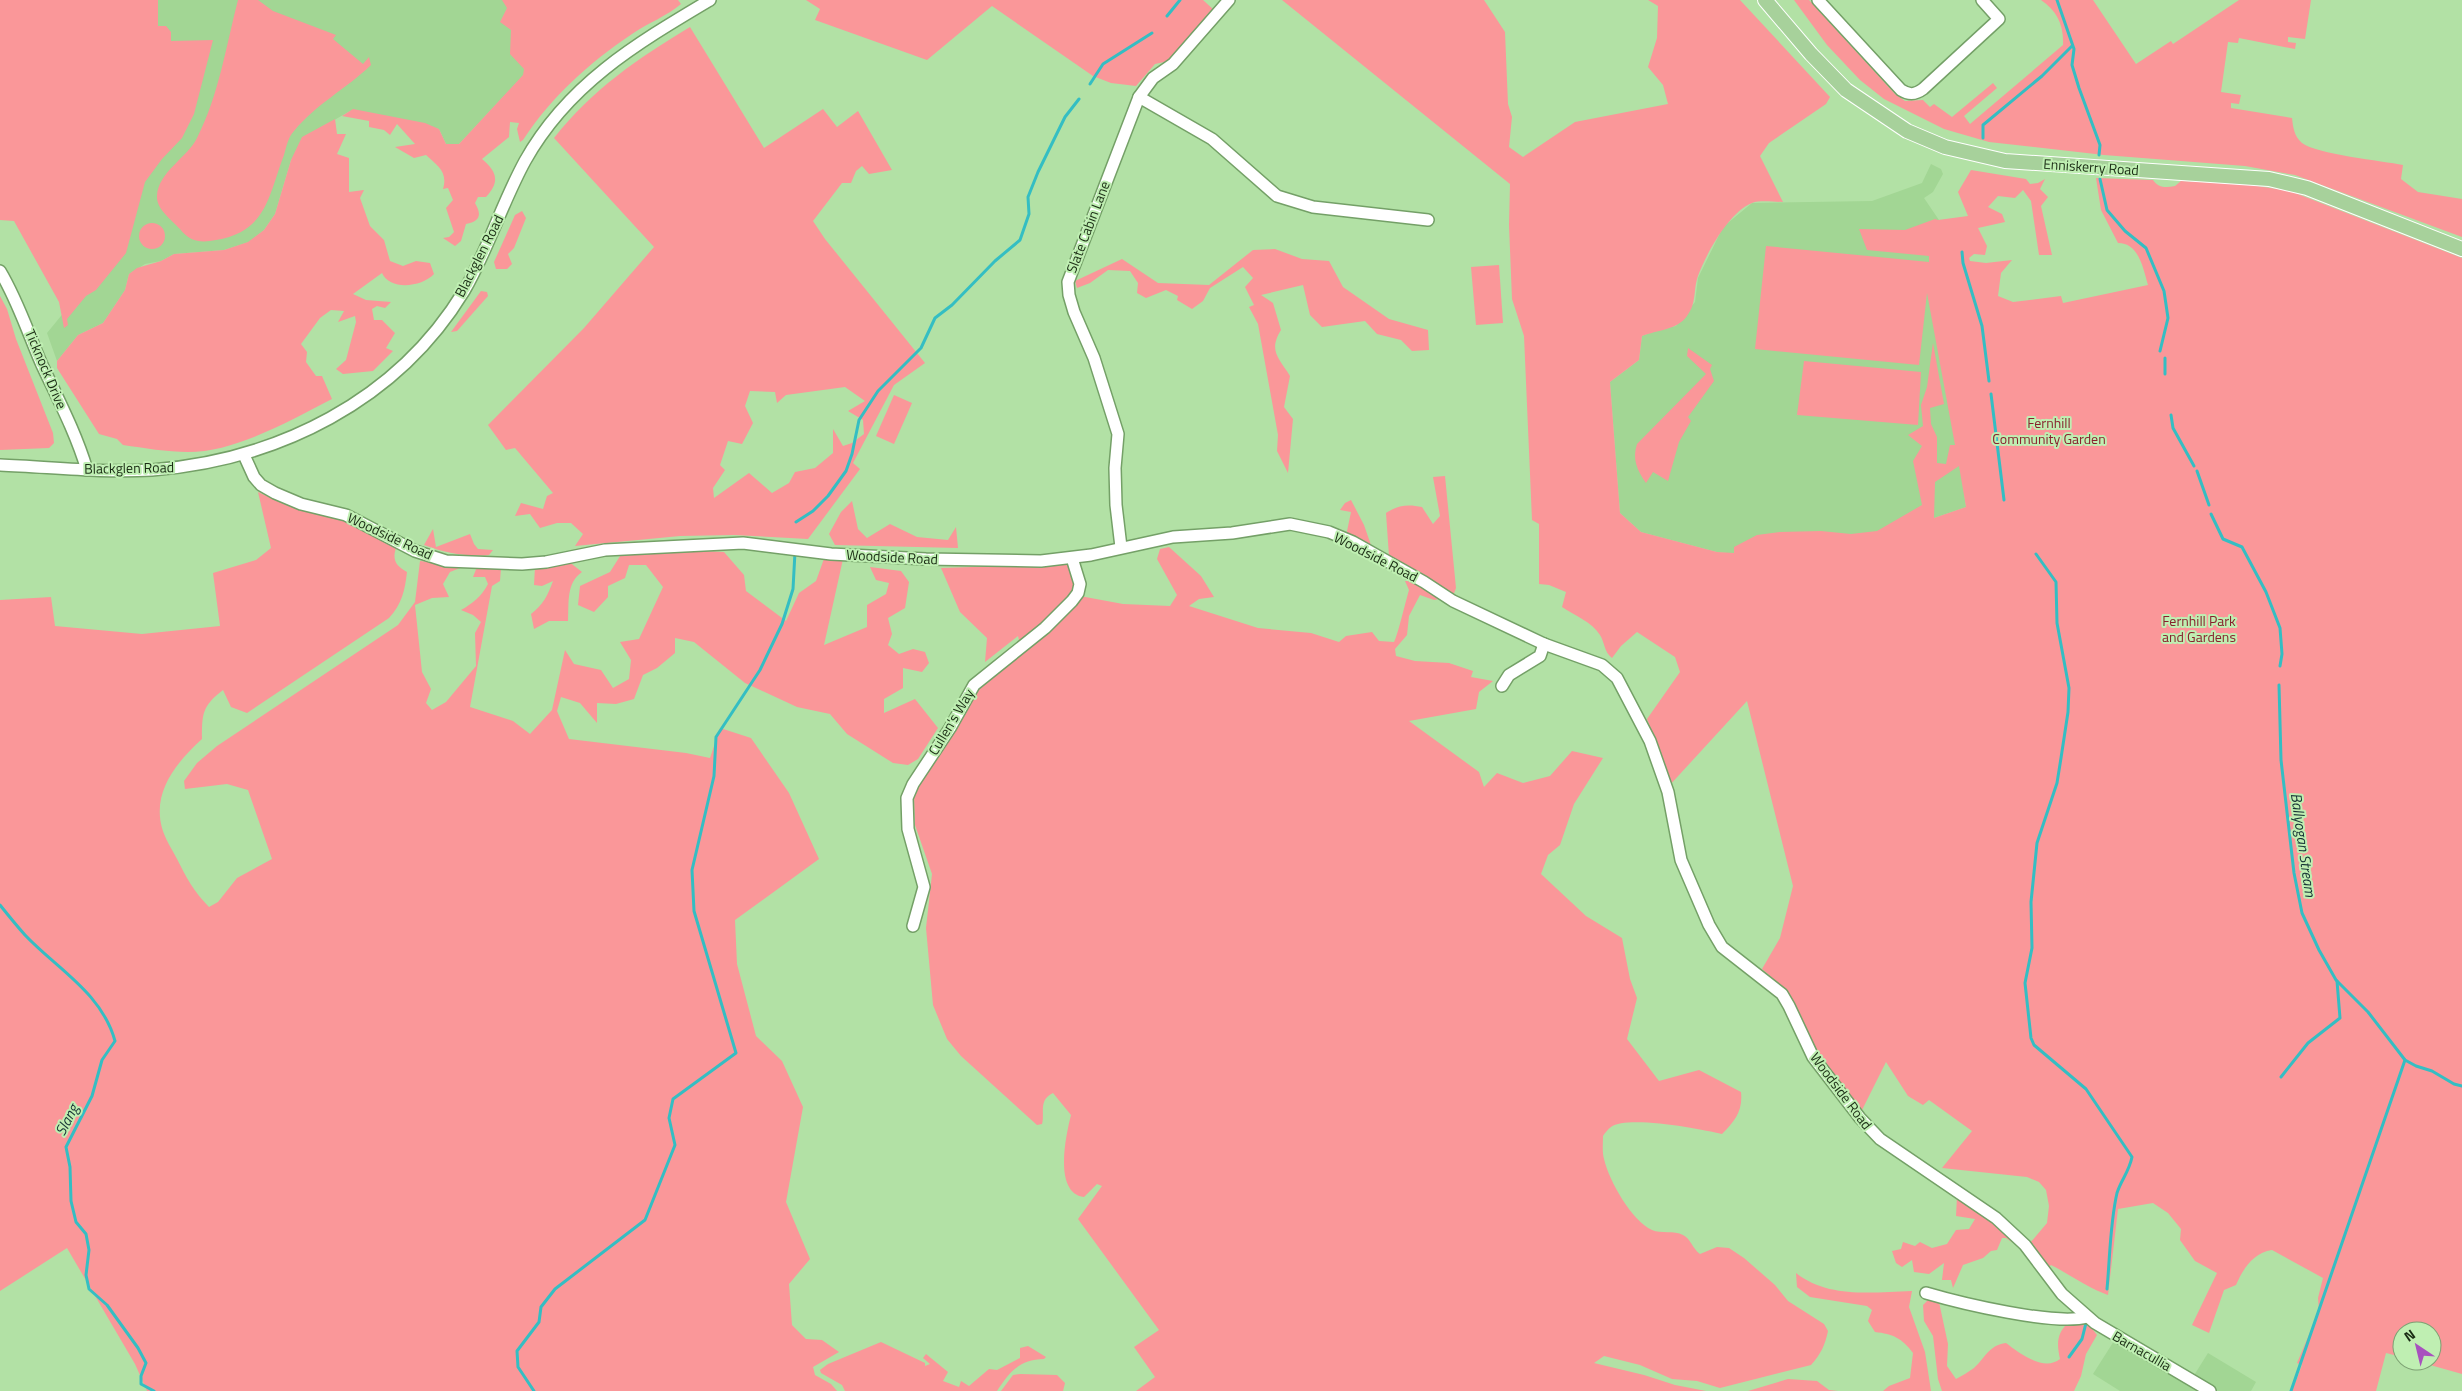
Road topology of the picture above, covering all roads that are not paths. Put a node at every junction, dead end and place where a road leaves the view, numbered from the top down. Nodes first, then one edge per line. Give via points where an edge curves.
1 (710, 0) edge
2 (1229, 0) edge
3 (1765, 0) edge
4 (1818, 0) edge
5 (1982, 0) edge
6 (1139, 97) junction
7 (1428, 220) dead end
8 (2462, 249) edge
9 (0, 271) edge
10 (244, 455) junction
11 (0, 465) edge
12 (87, 470) junction
13 (1121, 547) junction
14 (1072, 558) junction
15 (1544, 644) junction
16 (1502, 686) dead end
17 (913, 926) dead end
18 (1926, 1293) dead end
19 (2076, 1307) joint
20 (2087, 1317) junction
21 (2210, 1391) edge

1 - 10 street, Blackglen Road via 602,70 554,117 525,162 464,290 418,351 375,389 335,416 285,441
2 - 6 street, Slate Cabin Lane via 1173,64 1152,78
3 - 8 main road, Enniskerry Road via 1846,90 1899,126 1945,147 2006,161 2269,179 2307,188
4 - 5 street via 1907,94 1919,92 1999,19
6 - 7 street via 1212,139 1277,196 1313,206
6 - 13 street, Slate Cabin Lane via 1068,282 1074,312 1094,358 1118,434 1115,477
9 - 12 street, Ticknock Drive via 17,302
10 - 12 street, Blackglen Road via 182,467
10 - 14 street, Woodside Road via 254,477 276,493 301,504 346,515 416,551 446,560 522,564 605,550 743,543 831,554 926,559 1041,561
11 - 12 street, Blackglen Road
13 - 14 street, Woodside Road
13 - 15 street, Woodside Road via 1173,537 1226,534 1290,524 1329,532 1371,551 1453,601
14 - 17 street, Cullen's Way via 1080,584 1078,593 1045,628 974,685 913,784 907,798 908,829 924,887
15 - 16 street via 1540,656 1509,675
15 - 19 street, Woodside Road via 1602,665 1621,683 1650,741 1668,792 1682,860 1709,925 1722,947 1782,994 1818,1064 1872,1132 1996,1218 2025,1245 2062,1294
18 - 20 street via 2040,1316 2075,1321
19 - 20 street, Barnacullia
20 - 21 street, Barnacullia

